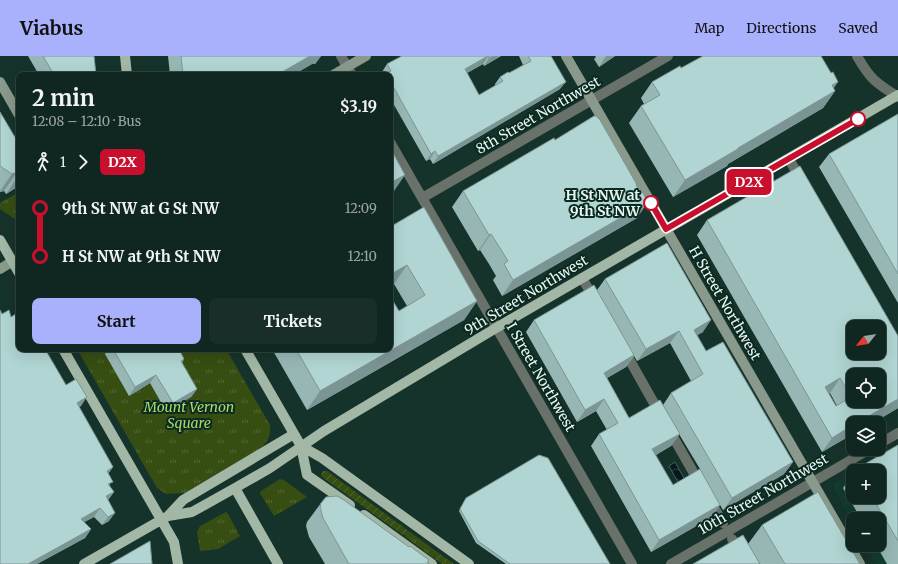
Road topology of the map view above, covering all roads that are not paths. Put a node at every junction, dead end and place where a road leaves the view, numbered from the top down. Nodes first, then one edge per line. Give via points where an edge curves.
1 (125, 56) edge
2 (341, 56) edge
3 (366, 56) edge
4 (566, 56) edge
5 (668, 56) edge
6 (857, 56) edge
7 (350, 71) edge
8 (127, 72) edge
9 (0, 82) edge
10 (898, 96) edge
11 (592, 100) junction
12 (16, 110) edge
13 (393, 147) edge
14 (789, 159) junction
15 (808, 191) edge
16 (422, 198) junction
17 (666, 229) junction
18 (0, 240) edge
19 (16, 260) edge
20 (0, 269) edge
21 (582, 278) junction
22 (598, 306) edge
23 (496, 328) junction
24 (618, 340) edge
25 (65, 352) edge
26 (247, 352) edge
27 (898, 433) edge
28 (294, 434) junction
29 (886, 440) edge
30 (301, 446) junction
31 (858, 456) edge
32 (812, 482) junction
33 (235, 488) junction
34 (165, 518) junction
35 (723, 523) dead end
36 (732, 539) dead end
37 (84, 564) edge
38 (178, 564) edge
39 (278, 564) edge
40 (432, 564) edge
41 (469, 564) edge
42 (632, 564) edge
43 (671, 564) edge
44 (747, 564) edge
45 (860, 564) edge

1 - 8 main road
2 - 7 street
3 - 7 main road
4 - 11 main road, H Street Northwest
5 - 11 street, 8th Street Northwest
6 - 10 street via 864,70 874,81
9 - 12 main road
10 - 14 main road, 9th Street Northwest
11 - 16 street, 8th Street Northwest
11 - 17 main road, H Street Northwest
13 - 16 street, I Street Northwest
14 - 15 street
14 - 17 main road, 9th Street Northwest
16 - 23 street, I Street Northwest
17 - 21 main road, 9th Street Northwest
17 - 32 main road, H Street Northwest
18 - 19 main road
19 - 20 main road
21 - 22 street
21 - 23 main road, 9th Street Northwest
23 - 30 main road, 9th Street Northwest
23 - 42 street, I Street Northwest
24 - 35 street
25 - 34 main road
26 - 28 main road
27 - 29 street
28 - 30 main road
28 - 34 main road, 9th Street Northwest via 183,500
30 - 33 main road, 9th Street Northwest
30 - 40 main road via 307,475
30 - 41 main road via 322,458
31 - 32 street, 10th Street Northwest
32 - 43 street, 10th Street Northwest
32 - 45 main road, H Street Northwest
33 - 34 main road, 9th Street Northwest via 192,512
33 - 39 main road
34 - 37 main road, 9th Street Northwest
34 - 38 main road via 174,542
36 - 44 street

